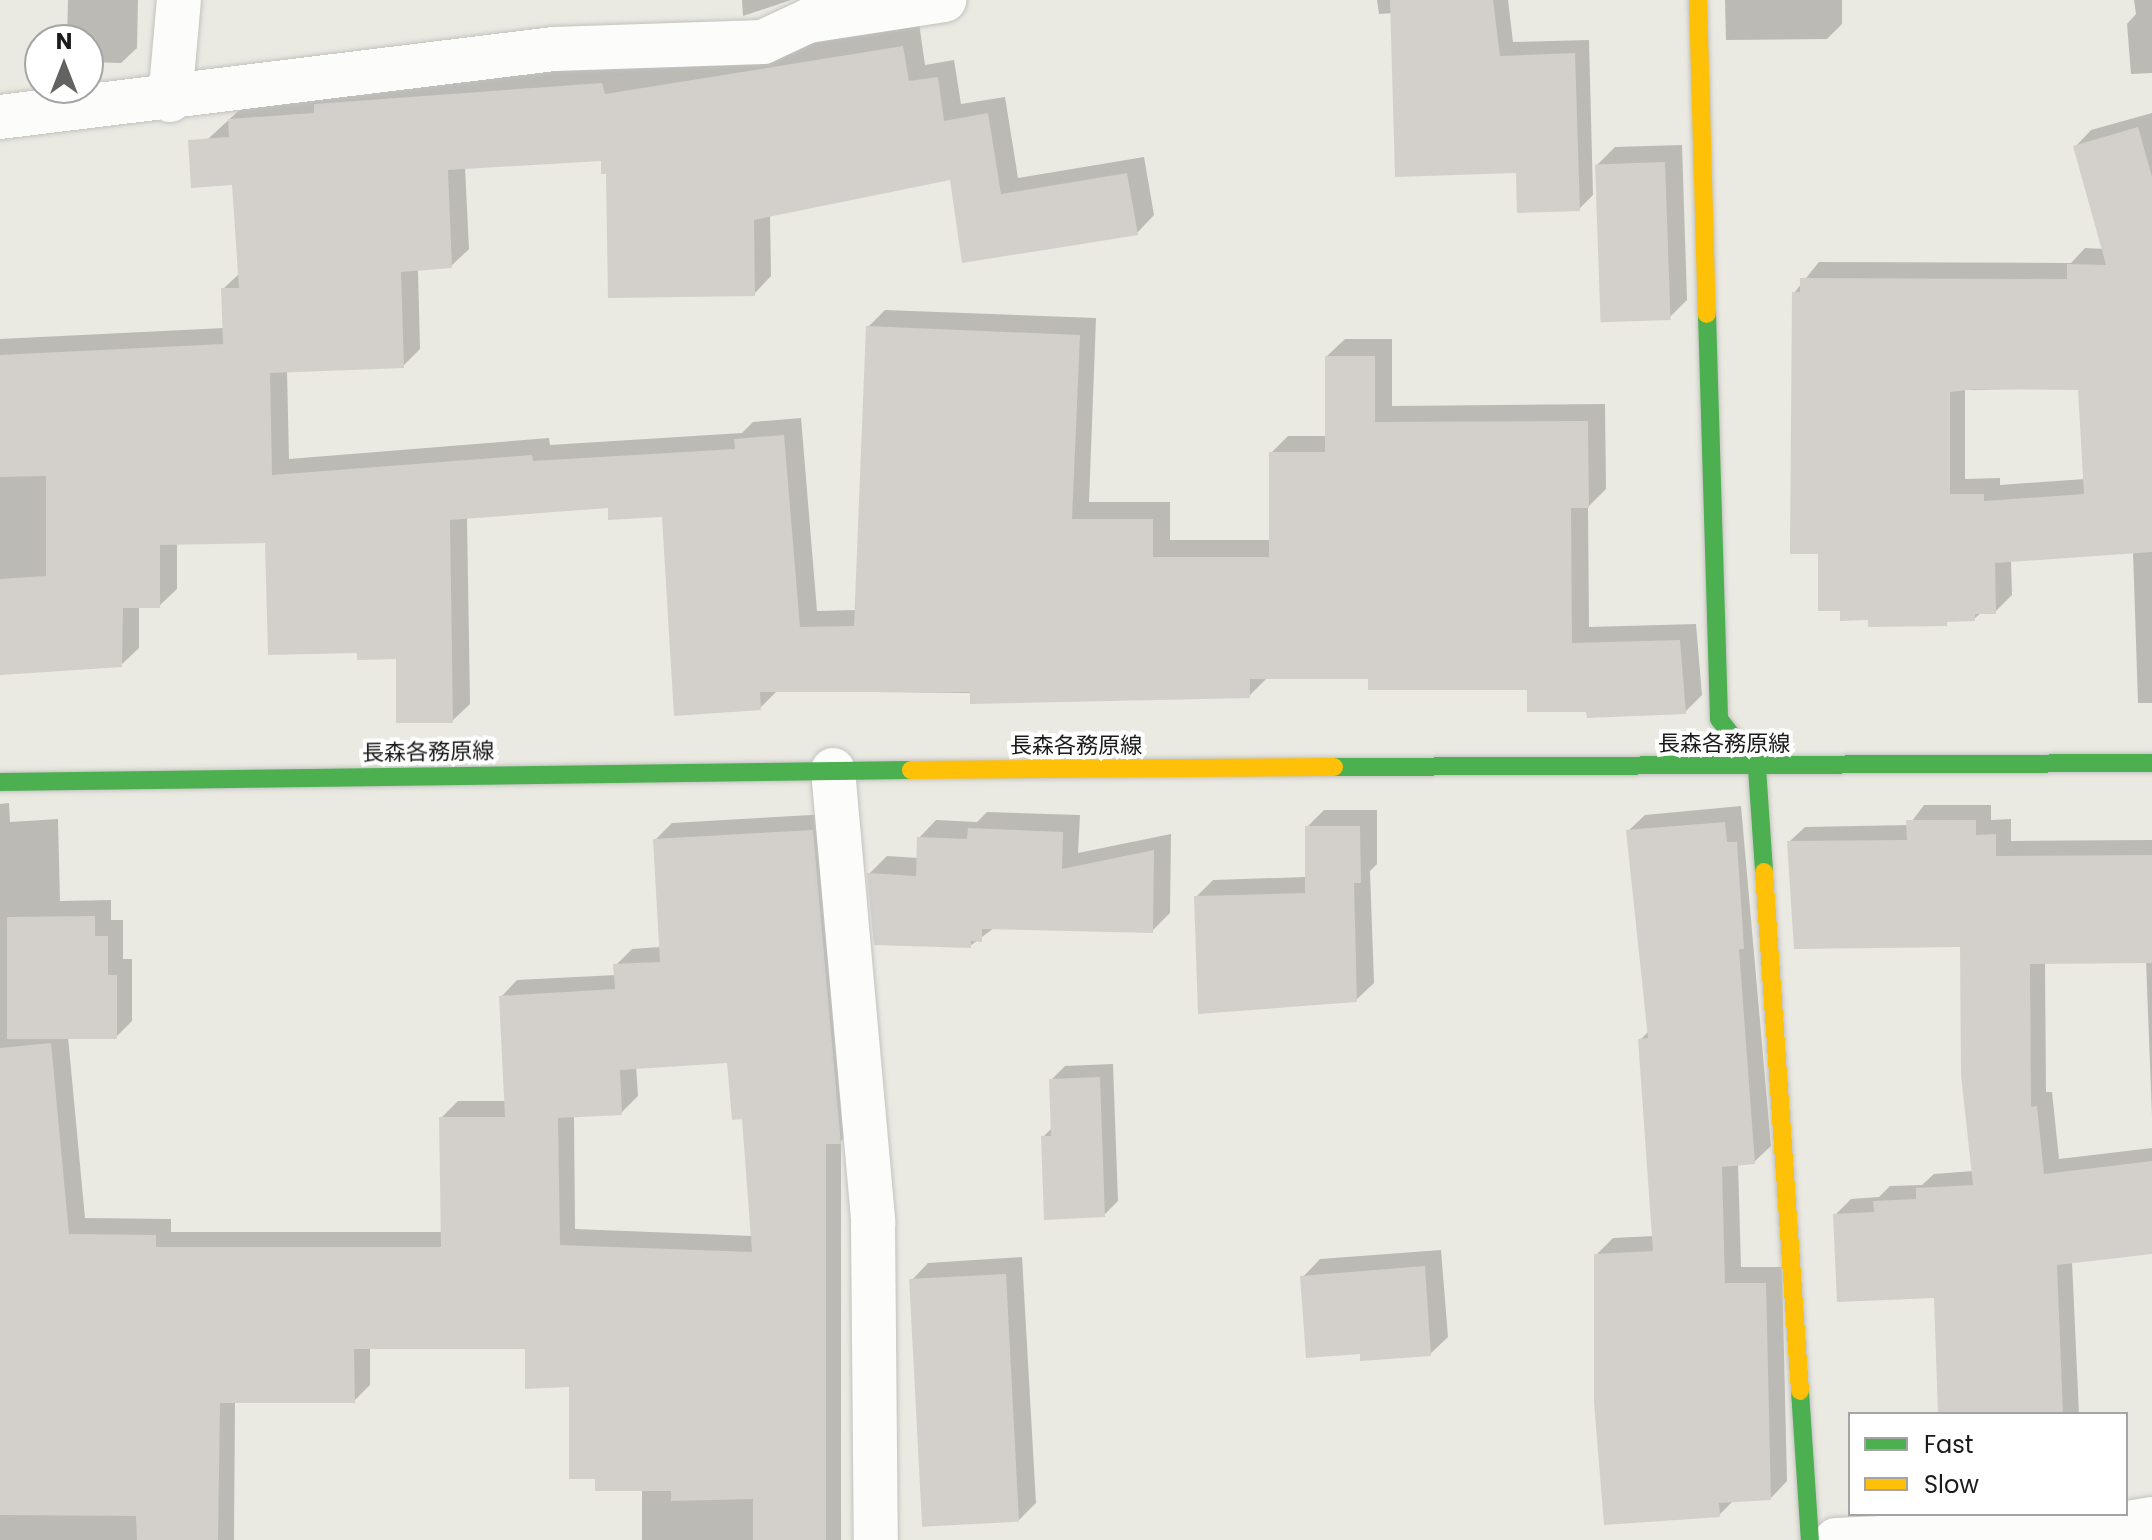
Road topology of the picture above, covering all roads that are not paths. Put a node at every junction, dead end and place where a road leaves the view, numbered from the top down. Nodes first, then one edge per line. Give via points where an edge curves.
1 (179, 0) edge
2 (944, 0) edge
3 (1698, 0) edge
4 (170, 100) junction
5 (0, 117) edge
6 (2152, 763) edge
7 (1757, 768) junction
8 (833, 770) junction
9 (0, 782) edge
10 (2152, 1519) edge
11 (876, 1540) edge
12 (1810, 1540) edge
13 (1836, 1540) edge

1 - 4 street
2 - 4 street via 808,21 763,42 554,49
3 - 7 main road via 1719,719
4 - 5 street
6 - 7 main road, 長森各務原線
7 - 8 main road, 長森各務原線
7 - 12 main road
8 - 9 main road, 長森各務原線
8 - 11 street via 873,1222
10 - 13 street via 2098,1528

